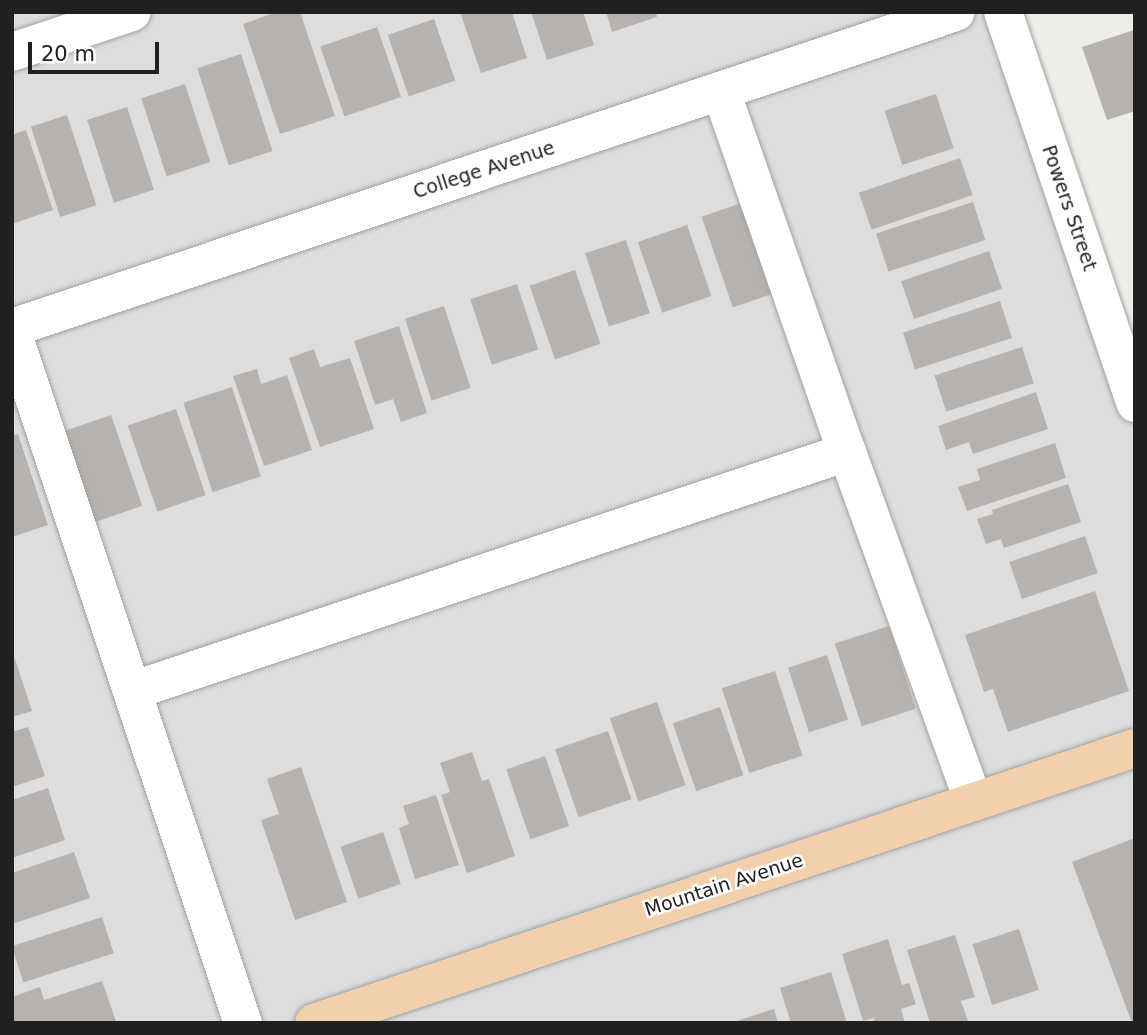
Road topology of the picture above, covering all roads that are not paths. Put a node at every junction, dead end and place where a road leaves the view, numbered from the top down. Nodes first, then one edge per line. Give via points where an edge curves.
1 (132, 12) edge
2 (956, 12) edge
3 (1003, 12) edge
4 (12, 52) edge
5 (721, 91) junction
6 (12, 330) edge
7 (1128, 359) edge
8 (1135, 403) edge
9 (847, 452) junction
10 (132, 691) junction
11 (1135, 748) edge
12 (974, 802) junction
13 (243, 1023) edge
14 (314, 1023) edge

1 - 4 street
2 - 5 street, College Avenue
3 - 7 street, Powers Street
5 - 6 street, College Avenue
5 - 9 street
6 - 10 street
7 - 8 street, Powers Street
9 - 10 street
9 - 12 street
10 - 13 street
11 - 12 main road, Mountain Avenue
12 - 14 main road, Mountain Avenue

